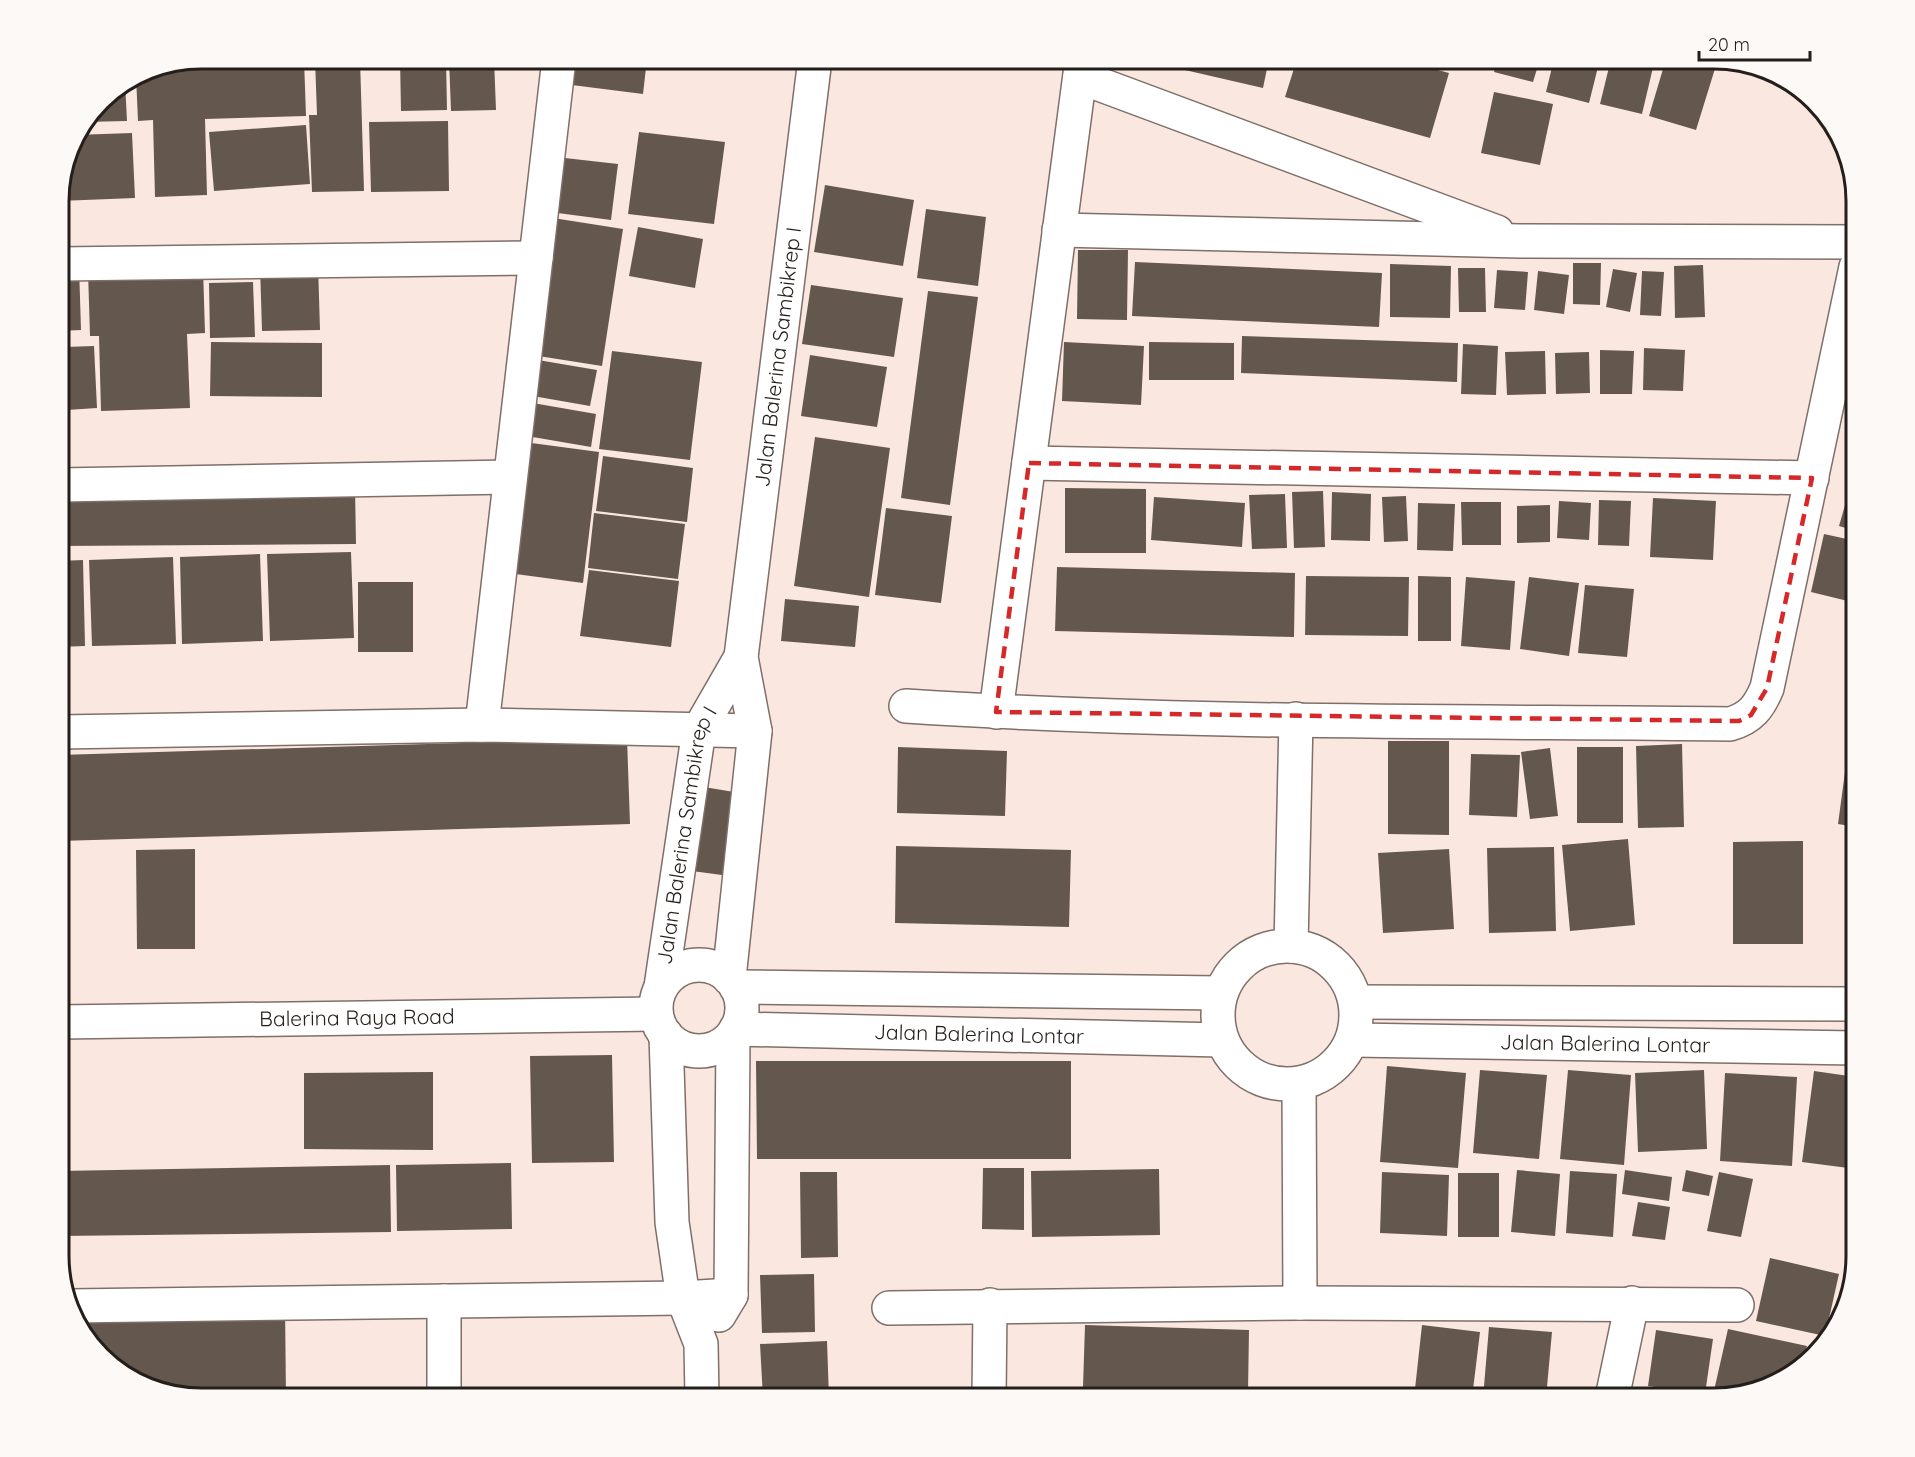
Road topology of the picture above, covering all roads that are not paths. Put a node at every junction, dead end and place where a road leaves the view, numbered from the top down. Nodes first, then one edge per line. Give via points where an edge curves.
1 (558, 69) edge
2 (814, 69) edge
3 (1081, 69) edge
4 (1084, 69) edge
5 (1059, 230) junction
6 (1520, 241) junction
7 (1846, 242) edge
8 (536, 258) junction
9 (69, 264) edge
10 (1846, 319) edge
11 (1029, 463) junction
12 (510, 477) junction
13 (1812, 478) junction
14 (69, 485) edge
15 (741, 657) junction
16 (906, 706) dead end
17 (996, 712) junction
18 (1296, 719) junction
19 (482, 725) junction
20 (699, 730) junction
21 (755, 731) junction
22 (69, 732) edge
23 (1292, 946) junction
24 (733, 983) junction
25 (1221, 993) junction
26 (1356, 1002) junction
27 (1846, 1004) edge
28 (661, 1012) junction
29 (69, 1022) edge
30 (735, 1032) junction
31 (1221, 1040) junction
32 (1353, 1040) junction
33 (1846, 1048) edge
34 (1299, 1084) junction
35 (731, 1295) junction
36 (683, 1298) junction
37 (444, 1301) junction
38 (1300, 1303) junction
39 (1632, 1303) junction
40 (990, 1305) junction
41 (1737, 1305) dead end
42 (79, 1306) edge
43 (889, 1308) dead end
44 (701, 1344) junction
45 (444, 1388) edge
46 (702, 1388) edge
47 (989, 1388) edge
48 (1614, 1388) edge

1 - 8 street
2 - 15 street, Jalan Balerina Sambikrep I
3 - 5 street
4 - 6 street
5 - 6 street
5 - 11 street
6 - 7 street
8 - 9 street
8 - 12 street
10 - 13 street
11 - 13 street
11 - 17 street
12 - 14 street
12 - 19 street
13 - 18 street via 1767,688 1760,705 1745,718 1730,724
15 - 20 street, Jalan Balerina Sambikrep I
15 - 21 street, Jalan Balerina Sambikrep I
16 - 17 street
17 - 18 street
18 - 23 street
19 - 20 street
19 - 22 street
20 - 21 street
20 - 28 street, Jalan Balerina Sambikrep I
21 - 24 street, Jalan Balerina Sambikrep I
23 - 25 street via 1269,948 1248,958 1231,973
23 - 26 street via 1321,954 1344,974
24 - 25 street, Jalan Balerina Lontar
24 - 28 street via 717,969 701,965 685,968 671,975
24 - 30 street via 742,1008
25 - 31 street via 1217,1016
26 - 27 street, Jalan Balerina Lontar
26 - 32 street
28 - 29 street, Balerina Raya Road
28 - 30 street via 677,1045 692,1050 707,1050
28 - 36 street, Jalan Balerina Sambikrep I via 672,1222
30 - 31 street, Jalan Balerina Lontar
30 - 35 street
31 - 34 street via 1234,1060 1252,1076 1275,1084
32 - 33 street, Jalan Balerina Lontar
32 - 34 street via 1331,1069
34 - 38 street
35 - 36 street
35 - 44 street
36 - 37 street
36 - 44 street, Jalan Balerina Sambikrep I
37 - 42 street
37 - 45 street
38 - 39 street
38 - 40 street
39 - 41 street
39 - 48 street
40 - 43 street
40 - 47 street
44 - 46 street, Jalan Balerina Sambikrep I

